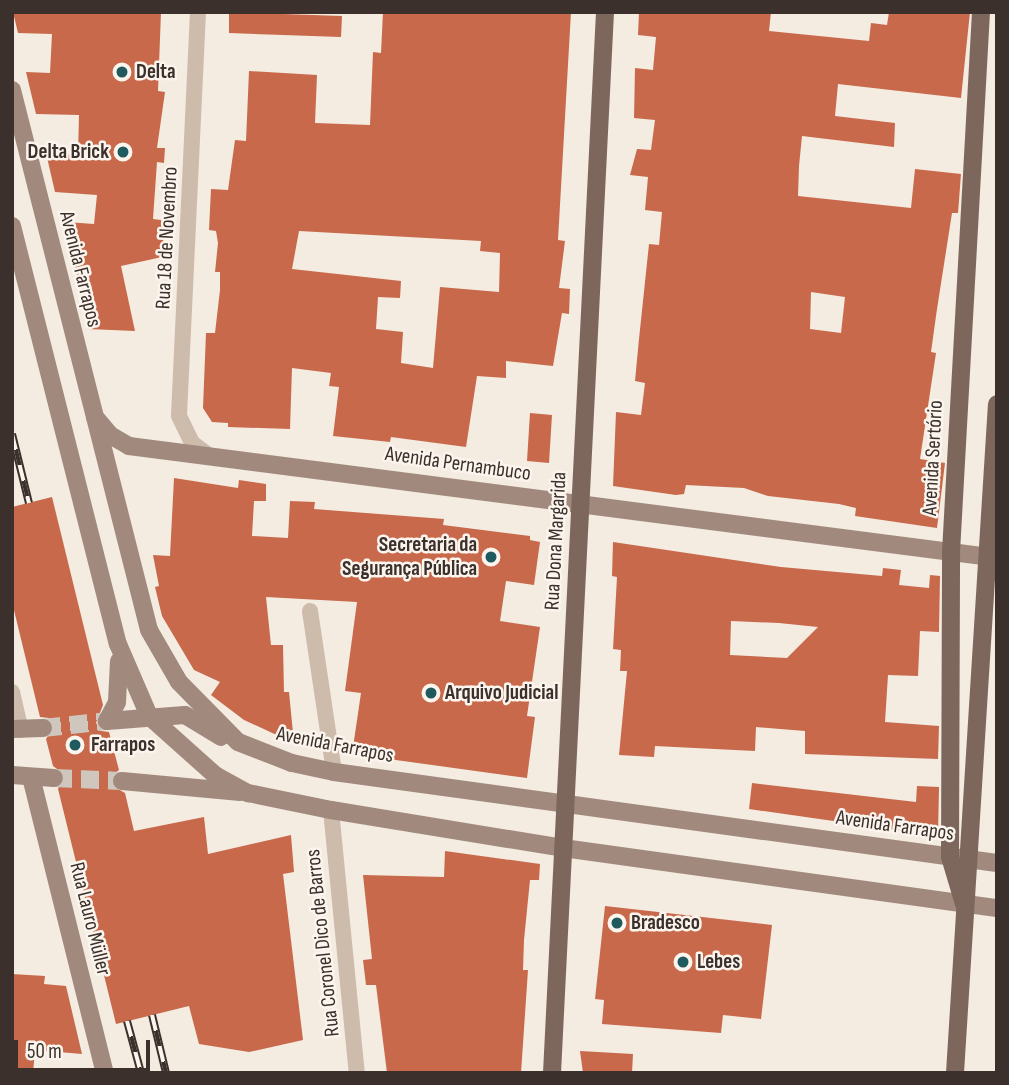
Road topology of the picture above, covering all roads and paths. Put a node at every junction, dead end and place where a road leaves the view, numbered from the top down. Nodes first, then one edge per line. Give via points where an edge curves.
1 (198, 12) edge
2 (605, 12) edge
3 (981, 12) edge
4 (12, 90) edge
5 (12, 226) edge
6 (997, 404) edge
7 (93, 414) junction
8 (207, 454) junction
9 (581, 503) junction
10 (951, 552) junction
11 (993, 558) edge
12 (310, 611) dead end
13 (118, 644) junction
14 (12, 692) edge
15 (149, 716) junction
16 (43, 728) tunnel mouth
17 (17, 729) edge
18 (238, 742) junction
19 (334, 772) junction
20 (12, 775) edge
21 (31, 777) junction
22 (54, 778) tunnel mouth
23 (122, 780) tunnel mouth
24 (248, 793) junction
25 (566, 804) junction
26 (331, 810) junction
27 (563, 848) junction
28 (950, 857) junction
29 (969, 859) junction
30 (997, 863) edge
31 (964, 904) junction
32 (997, 908) edge
33 (104, 1073) edge
34 (357, 1073) edge
35 (552, 1073) edge
36 (955, 1073) edge

1 - 8 street, Rua 18 de Novembro via 179,416 187,436
2 - 9 main road, Rua Dona Margarida
3 - 10 main road, Avenida Sertório
4 - 7 main road, Avenida Farrapos
5 - 13 main road
6 - 11 main road, Avenida Sertório
7 - 8 main road, Avenida Pernambuco via 110,435 129,446
7 - 18 main road, Avenida Farrapos via 149,630 179,682
8 - 9 main road, Avenida Pernambuco
9 - 10 main road, Avenida Pernambuco
9 - 25 main road, Rua Dona Margarida
10 - 11 main road, Avenida Pernambuco
10 - 28 main road, Avenida Sertório
11 - 29 main road, Avenida Sertório
12 - 19 street
13 - 15 main road
13 - 15 main road via 120,683 107,722
14 - 17 street
15 - 18 main road via 185,715 214,735
15 - 24 main road via 194,760
16 - 17 main road
18 - 19 main road, Avenida Farrapos via 292,763
19 - 25 main road, Avenida Farrapos
20 - 21 main road
21 - 22 main road
21 - 33 main road, Rua Lauro Müller
23 - 24 main road
24 - 26 main road
25 - 27 main road, Rua Dona Margarida
25 - 28 main road, Avenida Farrapos
26 - 27 main road
26 - 34 street, Rua Coronel Dico de Barros
27 - 31 main road
27 - 35 main road, Rua Dona Margarida
28 - 29 main road, Avenida Farrapos
28 - 31 main road, Avenida Sertório
29 - 30 main road, Avenida Farrapos
29 - 31 main road, Avenida Sertório
31 - 32 main road
31 - 36 main road, Avenida Sertório

